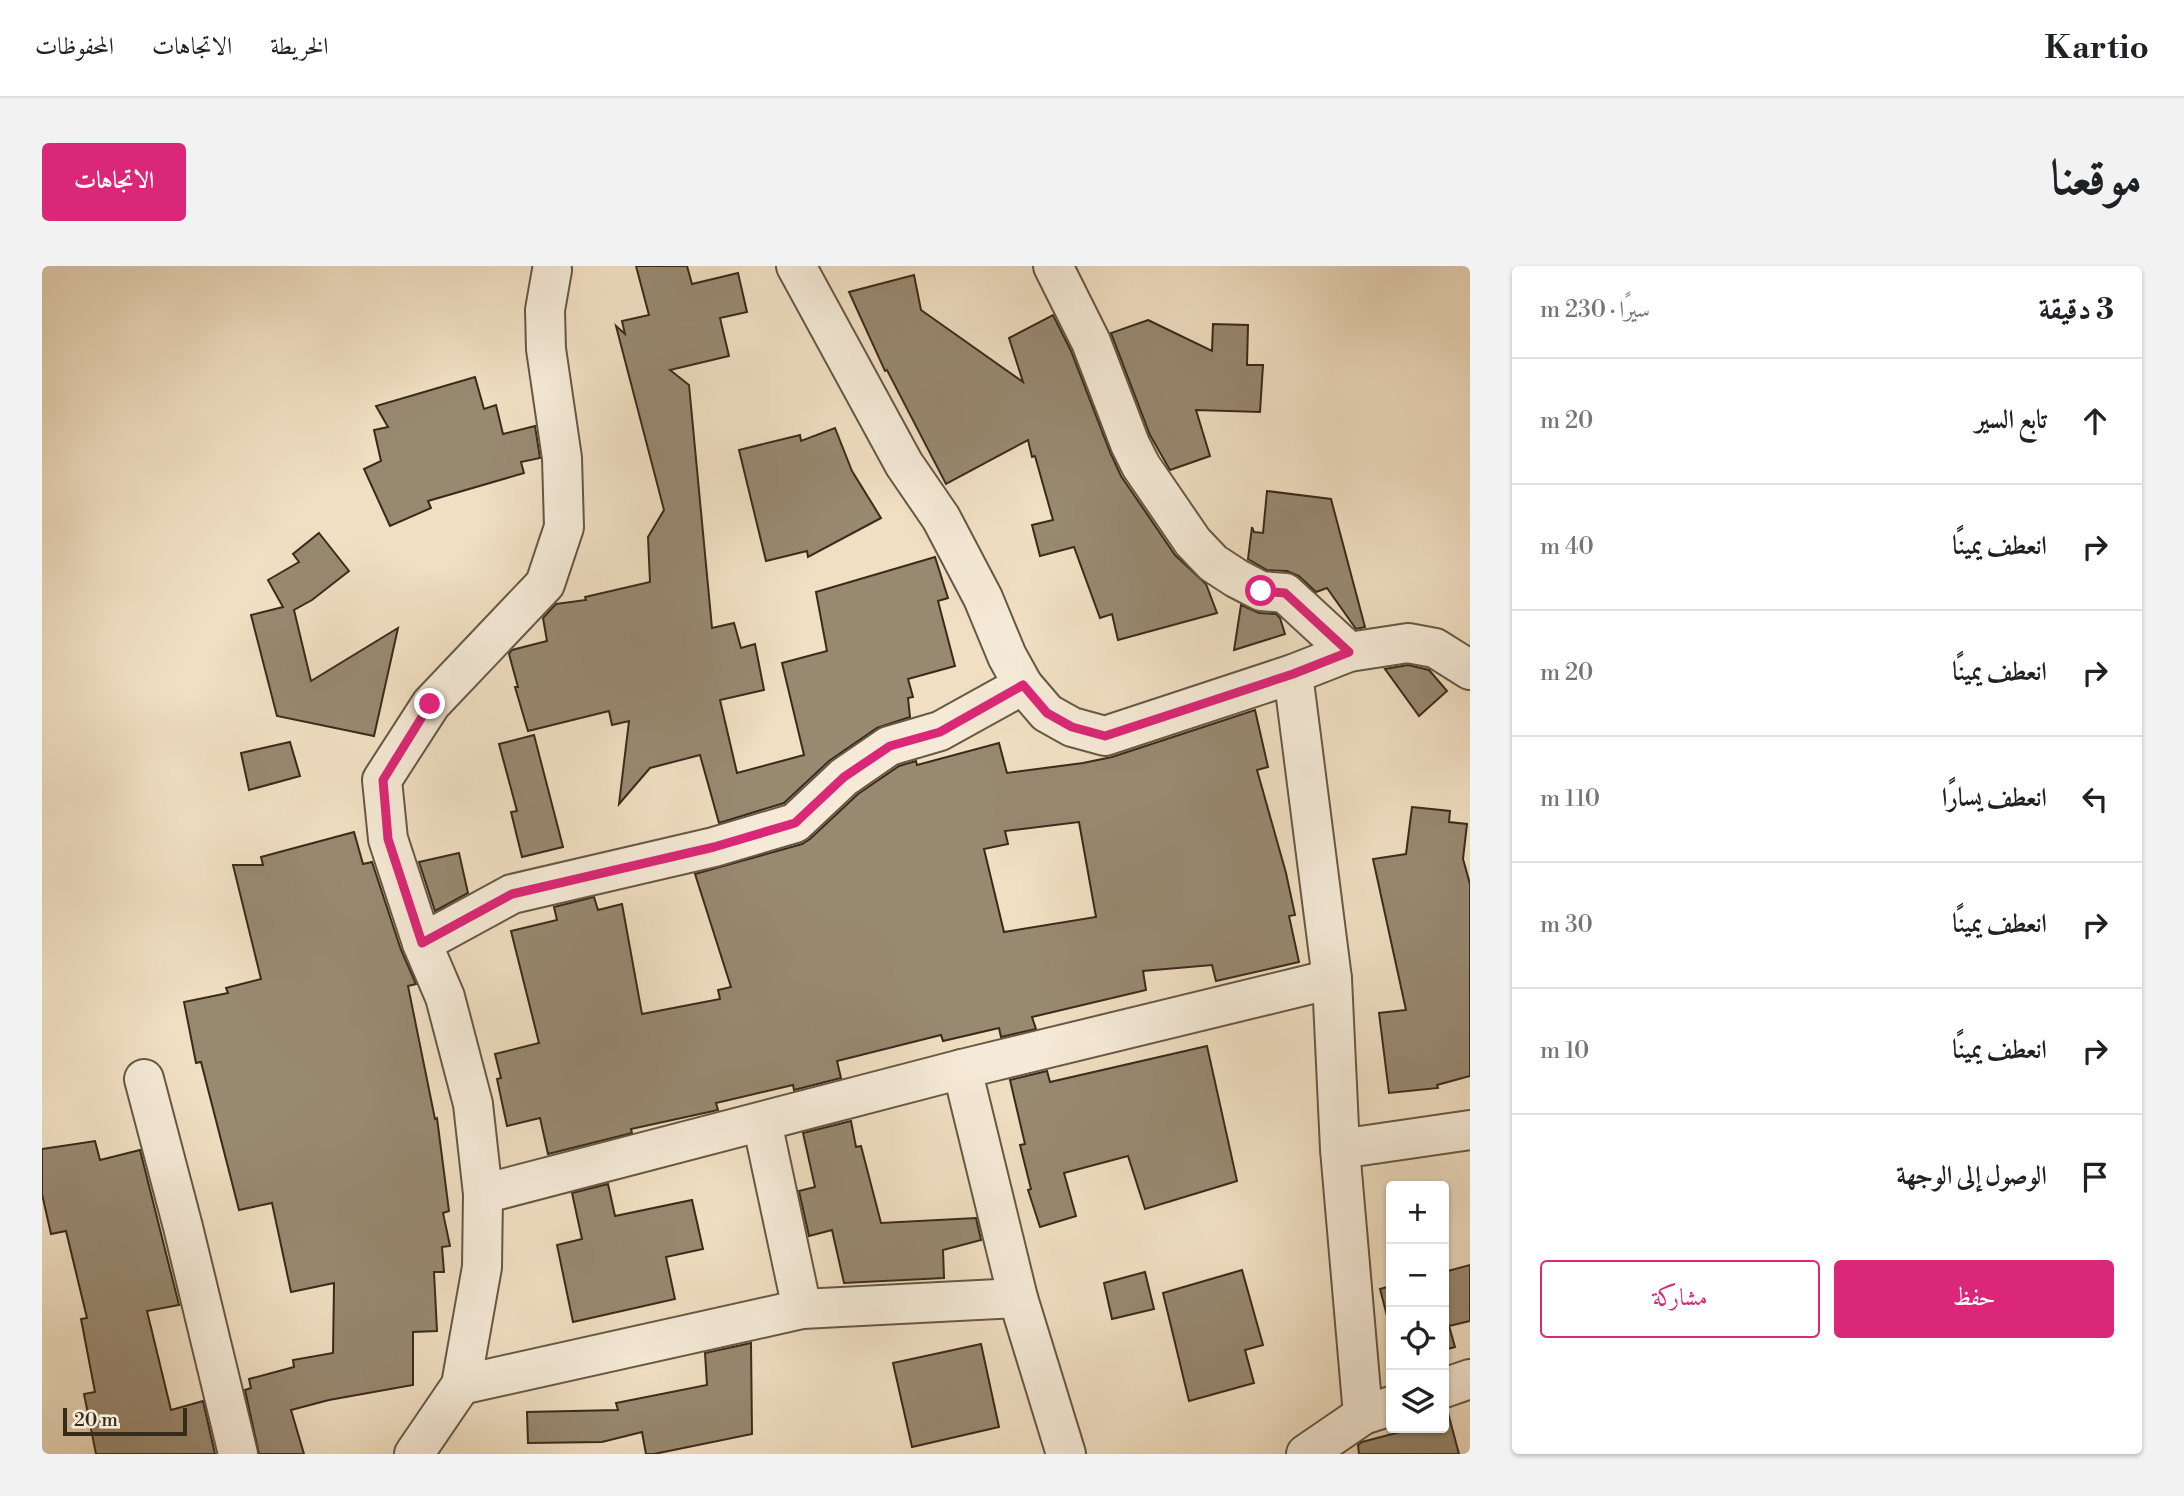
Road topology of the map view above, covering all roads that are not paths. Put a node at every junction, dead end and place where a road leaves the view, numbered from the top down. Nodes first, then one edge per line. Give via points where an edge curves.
1 (796, 266) edge
2 (1054, 266) edge
3 (552, 270) dead end
4 (1349, 652) junction
5 (1470, 670) edge
6 (1293, 674) junction
7 (1023, 685) junction
8 (422, 943) junction
9 (1332, 979) junction
10 (962, 1069) junction
11 (144, 1079) dead end
12 (762, 1122) junction
13 (1470, 1130) edge
14 (1340, 1149) junction
15 (483, 1194) junction
16 (1018, 1298) junction
17 (802, 1309) junction
18 (1470, 1379) edge
19 (461, 1385) junction
20 (1449, 1386) edge
21 (1377, 1411) edge
22 (238, 1454) edge
23 (414, 1454) edge
24 (1066, 1454) edge
25 (1306, 1454) edge

1 - 7 street via 904,464 941,518
2 - 4 street via 1091,342 1141,466 1193,542 1236,578 1261,591 1285,593
3 - 8 street via 545,310 546,349 562,458 564,527 545,584 430,704 383,780 388,839
4 - 5 street via 1408,643 1435,648
4 - 6 street
6 - 7 street via 1105,736 1072,727 1047,713
6 - 9 street
7 - 8 street via 940,732 890,746 844,777 795,823 714,847 512,894
8 - 15 street via 446,997 473,1104
9 - 10 street
9 - 14 street
10 - 12 street
10 - 16 street
11 - 22 street
12 - 15 street
12 - 17 street
13 - 14 street
14 - 21 street
15 - 19 street via 481,1266
16 - 17 street
16 - 24 street
17 - 19 street
18 - 20 street
19 - 23 street
21 - 25 street

